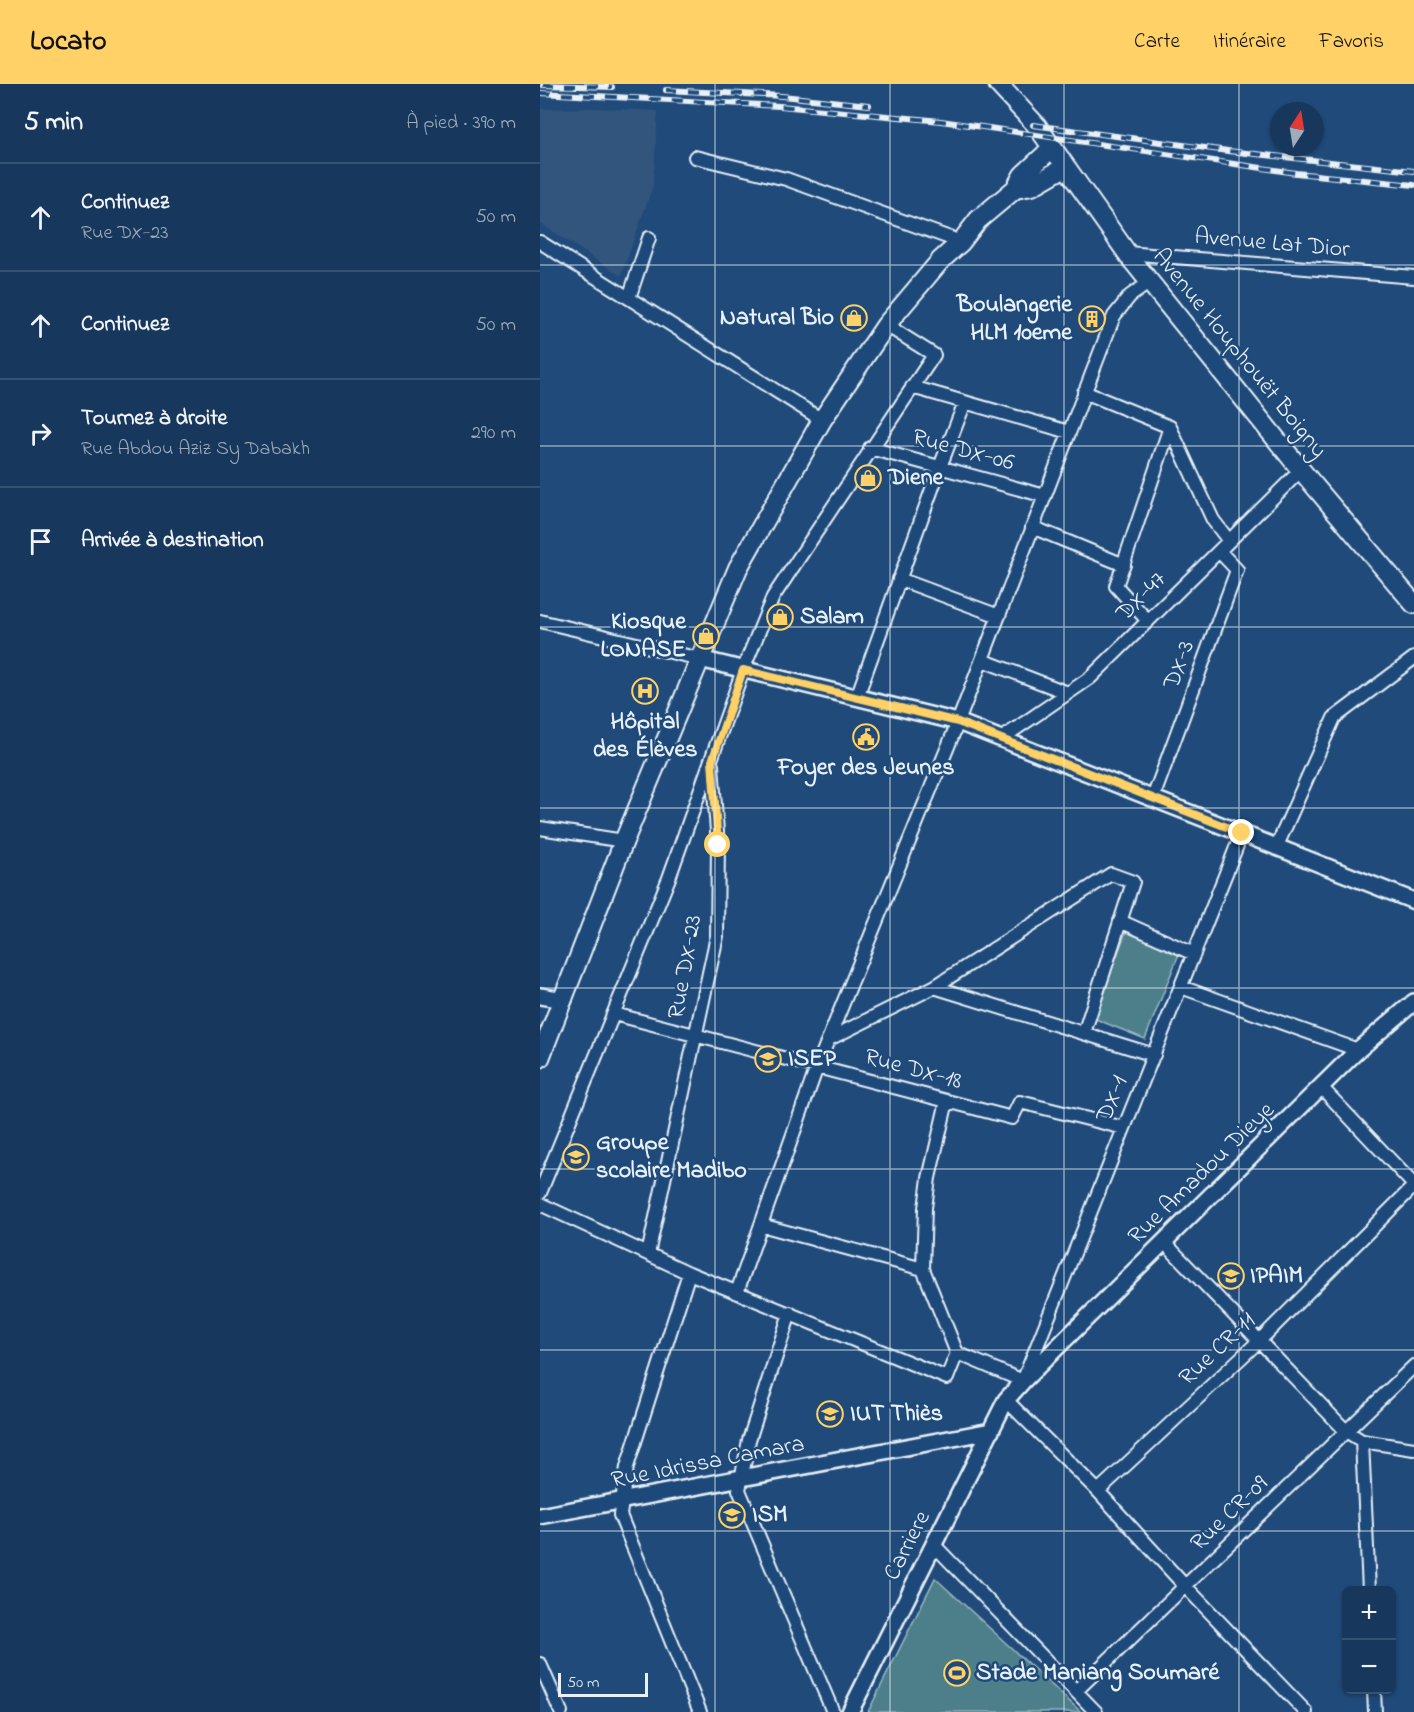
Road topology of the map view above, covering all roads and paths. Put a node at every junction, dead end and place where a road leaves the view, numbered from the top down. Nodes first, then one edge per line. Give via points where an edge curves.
1 (998, 84) edge
2 (1052, 148) junction
3 (695, 157) dead end
4 (1065, 167) junction
5 (1015, 189) junction
6 (649, 238) dead end
7 (540, 242) edge
8 (961, 242) junction
9 (1127, 254) junction
10 (1414, 277) edge
11 (1150, 282) junction
12 (629, 298) junction
13 (886, 325) junction
14 (912, 387) junction
15 (1084, 392) junction
16 (966, 402) junction
17 (822, 420) junction
18 (1170, 427) junction
19 (1069, 432) junction
20 (870, 448) junction
21 (940, 467) junction
22 (1301, 470) junction
23 (1045, 496) junction
24 (1032, 527) junction
25 (1229, 541) junction
26 (1219, 550) junction
27 (1124, 565) junction
28 (899, 579) junction
29 (1414, 604) edge
30 (999, 616) junction
31 (540, 621) edge
32 (1148, 621) junction
33 (1414, 658) edge
34 (700, 659) junction
35 (982, 660) junction
36 (743, 670) junction
37 (1068, 693) junction
38 (857, 697) junction
39 (958, 722) junction
40 (1001, 739) junction
41 (712, 761) junction
42 (1153, 798) junction
43 (540, 828) edge
44 (1242, 833) junction
45 (624, 841) junction
46 (1276, 848) junction
47 (1414, 901) edge
48 (1120, 921) junction
49 (1194, 954) junction
50 (934, 987) junction
51 (1181, 987) junction
52 (540, 996) edge
53 (564, 1000) junction
54 (1414, 1002) edge
55 (614, 1014) junction
56 (1084, 1034) junction
57 (695, 1035) junction
58 (829, 1040) junction
59 (1358, 1050) junction
60 (1154, 1054) junction
61 (540, 1058) edge
62 (817, 1067) junction
63 (1322, 1088) junction
64 (947, 1101) junction
65 (1124, 1128) junction
66 (1414, 1185) edge
67 (540, 1193) edge
68 (540, 1204) edge
69 (761, 1225) junction
70 (1164, 1242) junction
71 (648, 1254) junction
72 (923, 1269) junction
73 (689, 1273) junction
74 (737, 1292) junction
75 (790, 1313) junction
76 (1259, 1341) junction
77 (957, 1353) junction
78 (1414, 1366) edge
79 (1023, 1381) junction
80 (1006, 1400) junction
81 (991, 1431) junction
82 (1346, 1431) junction
83 (1362, 1441) junction
84 (1414, 1449) edge
85 (741, 1479) junction
86 (1098, 1491) junction
87 (622, 1502) junction
88 (540, 1516) edge
89 (934, 1545) junction
90 (1185, 1586) junction
91 (1369, 1586) edge
92 (540, 1664) edge
93 (1076, 1691) junction
94 (1374, 1694) edge
95 (561, 1712) edge
96 (700, 1712) edge
97 (833, 1712) edge
98 (850, 1712) edge
99 (1096, 1712) edge
100 (1306, 1712) edge
101 (1375, 1712) edge

1 - 2 main road, Avenue Houphouët Boigny
2 - 4 main road, Avenue Houphouët Boigny
2 - 5 main road via 1023,175
3 - 8 street via 786,179
4 - 5 main road via 1032,186
4 - 9 main road, Avenue Houphouët Boigny
5 - 8 main road via 978,220
6 - 12 street
7 - 12 street
8 - 13 main road
9 - 10 street, Avenue Lat Dior
9 - 11 main road, Avenue Houphouët Boigny
11 - 15 street via 1130,296 1114,316
11 - 22 main road, Avenue Houphouët Boigny
12 - 17 street
13 - 14 street via 934,355
13 - 17 main road
14 - 16 street
14 - 20 street
15 - 18 street
15 - 19 street
16 - 19 street
16 - 21 street
17 - 34 main road via 738,568
18 - 25 street via 1213,520
18 - 27 street
19 - 23 street
20 - 21 street, Rue DX-06
20 - 36 street via 773,597
21 - 23 street, Rue DX-06
21 - 28 street
22 - 25 street, DX-47
22 - 29 main road, Avenue Houphouët Boigny
23 - 24 street
24 - 27 street
24 - 30 street
25 - 26 street, DX-47
26 - 32 street, DX-47
26 - 42 street, DX-3 via 1237,570
27 - 32 street via 1116,586
28 - 30 street
28 - 38 street
30 - 35 street
31 - 34 street
32 - 37 street, DX-47 via 1090,678
33 - 46 street via 1334,718
34 - 36 street
34 - 45 main road
35 - 37 street
35 - 39 street
36 - 38 street
36 - 41 street
37 - 40 street, DX-47
38 - 39 street
39 - 40 street
39 - 58 street
40 - 42 street
41 - 55 street
41 - 57 street, Rue DX-23 via 718,845 717,936
42 - 44 street
43 - 45 street
44 - 46 street
44 - 49 street, DX-1
45 - 53 main road
46 - 47 street
48 - 49 street
48 - 50 street via 1132,882 1111,874
48 - 56 street
49 - 51 street, DX-1
50 - 56 street
50 - 58 street
51 - 59 street
51 - 60 street, DX-1
52 - 53 street
53 - 61 main road
54 - 59 street, Rue Amadou Dieye
55 - 57 street, Rue DX-18
55 - 67 street
56 - 60 street
57 - 62 street, Rue DX-18
57 - 71 street, Rue DX-23
58 - 62 street
59 - 63 street, Rue Amadou Dieye
60 - 65 street, DX-1
62 - 64 street, Rue DX-18
62 - 69 street
63 - 66 street
63 - 70 street, Rue Amadou Dieye
64 - 65 street, Rue DX-18 via 1012,1118 1020,1102
64 - 72 street via 929,1178
65 - 79 street, DX-1
66 - 76 street, Rue CR-11
68 - 71 street
69 - 72 street
69 - 74 street
70 - 76 street
70 - 79 street, Rue Amadou Dieye
71 - 73 street
72 - 77 street
73 - 74 street
73 - 87 street via 627,1467
74 - 75 street
75 - 77 street via 947,1378
75 - 85 street via 749,1440
76 - 82 street
76 - 86 street, Rue CR-11
77 - 79 street
78 - 82 street, Rue CR-09
79 - 80 street, Rue Amadou Dieye
80 - 81 street, Carriere
80 - 86 street
81 - 85 street, Rue Idrissa Camara
81 - 89 street, Carriere
82 - 83 street
82 - 90 street, Rue CR-09
83 - 84 street
83 - 91 street
85 - 87 street, Rue Idrissa Camara
85 - 97 street via 739,1490
86 - 90 street
87 - 88 street, Rue Idrissa Camara
87 - 96 street via 620,1515
89 - 93 street
89 - 98 street, Carriere
90 - 93 street, Rue CR-09
90 - 100 street
92 - 95 street
93 - 99 street
94 - 101 street

